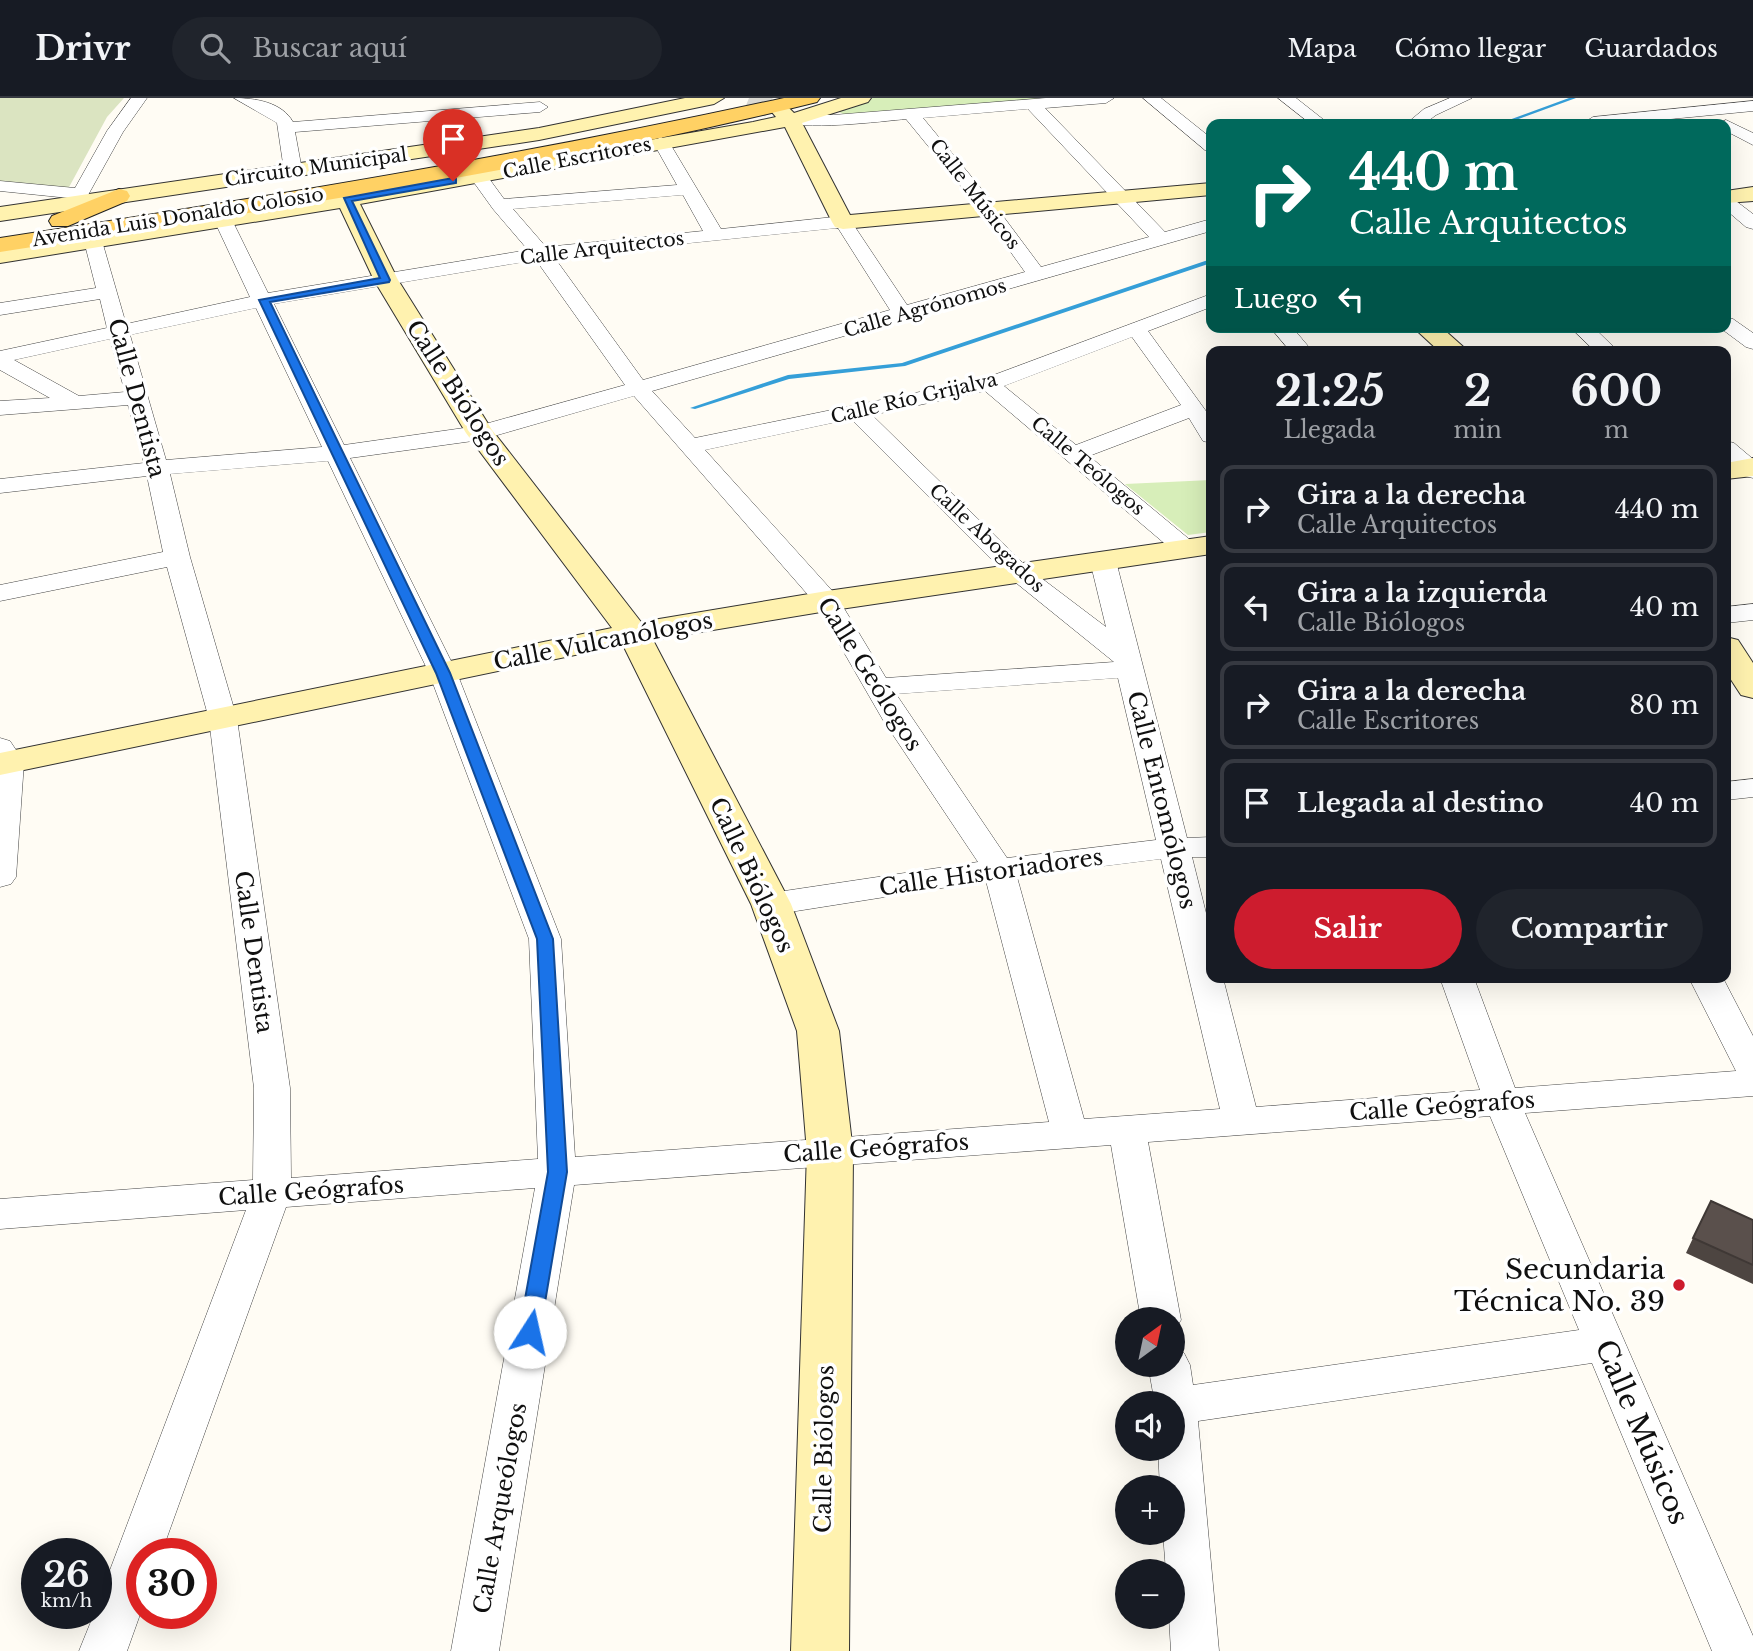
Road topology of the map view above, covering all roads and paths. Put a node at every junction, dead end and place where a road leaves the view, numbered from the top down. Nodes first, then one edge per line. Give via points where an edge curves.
1 (139, 98) edge
2 (242, 98) edge
3 (714, 98) edge
4 (760, 98) edge
5 (862, 98) edge
6 (1106, 98) edge
7 (1152, 98) edge
8 (1286, 98) edge
9 (1414, 98) edge
10 (1464, 98) edge
11 (1677, 98) edge
12 (538, 103) edge
13 (1033, 105) junction
14 (1753, 106) edge
15 (411, 108) junction
16 (821, 110) edge
17 (1700, 110) junction
18 (1430, 112) junction
19 (911, 114) junction
20 (786, 116) junction
21 (1314, 119) edge
22 (1421, 119) edge
23 (1627, 119) edge
24 (1716, 119) edge
25 (1731, 127) edge
26 (286, 128) junction
27 (545, 133) junction
28 (1753, 140) edge
29 (660, 142) junction
30 (1206, 142) edge
31 (421, 151) junction
32 (293, 170) junction
33 (479, 177) junction
34 (0, 186) edge
35 (690, 189) junction
36 (1206, 189) edge
37 (1753, 194) edge
38 (1119, 195) junction
39 (119, 196) junction
40 (1731, 196) edge
41 (79, 198) junction
42 (347, 200) junction
43 (499, 205) junction
44 (1731, 206) edge
45 (988, 208) junction
46 (0, 214) edge
47 (223, 219) junction
48 (843, 222) junction
49 (1753, 223) edge
50 (1206, 226) edge
51 (45, 228) junction
52 (715, 235) junction
53 (1161, 240) junction
54 (93, 241) junction
55 (3, 245) edge
56 (541, 253) junction
57 (1038, 276) junction
58 (386, 280) junction
59 (109, 292) junction
60 (264, 300) junction
61 (1206, 302) edge
62 (0, 309) edge
63 (903, 314) junction
64 (1731, 327) edge
65 (1136, 328) junction
66 (118, 331) junction
67 (1286, 333) edge
68 (1432, 333) edge
69 (1587, 333) edge
70 (1753, 343) edge
71 (1297, 346) edge
72 (1449, 346) edge
73 (1602, 346) edge
74 (0, 359) edge
75 (989, 384) junction
76 (639, 389) junction
77 (136, 398) junction
78 (74, 402) junction
79 (0, 408) edge
80 (1194, 408) junction
81 (856, 412) junction
82 (1206, 428) edge
83 (480, 433) junction
84 (689, 446) junction
85 (337, 453) junction
86 (1073, 454) junction
87 (1731, 454) edge
88 (157, 468) junction
89 (1745, 469) edge
90 (0, 486) edge
91 (1198, 547) edge
92 (177, 557) junction
93 (1103, 561) junction
94 (1019, 573) junction
95 (0, 593) edge
96 (827, 601) junction
97 (1753, 612) edge
98 (1731, 614) edge
99 (634, 633) junction
100 (1731, 655) edge
101 (1128, 662) junction
102 (443, 673) junction
103 (878, 687) junction
104 (1753, 688) edge
105 (223, 719) junction
106 (3, 758) edge
107 (1753, 788) edge
108 (1731, 790) edge
109 (1206, 847) edge
110 (1174, 848) junction
111 (999, 869) junction
112 (0, 877) edge
113 (771, 904) junction
114 (1206, 978) edge
115 (1207, 983) edge
116 (1459, 983) edge
117 (1709, 983) edge
118 (1753, 1070) edge
119 (1753, 1083) edge
120 (1502, 1102) junction
121 (1241, 1121) junction
122 (1127, 1130) junction
123 (1070, 1134) junction
124 (830, 1152) junction
125 (557, 1172) junction
126 (272, 1194) junction
127 (0, 1214) edge
128 (1159, 1307) edge
129 (1604, 1344) junction
130 (1173, 1385) edge
131 (103, 1651) edge
132 (475, 1651) edge
133 (820, 1651) edge
134 (1195, 1651) edge
135 (1736, 1651) edge

1 - 41 street via 115,131
2 - 26 street via 278,115
3 - 27 street, Circuito Municipal
4 - 51 main road, Avenida Luis Donaldo Colosio via 525,150
5 - 16 street, Calle Escritores
6 - 13 street
7 - 30 street
8 - 21 street
9 - 18 street
10 - 18 street
11 - 17 street
12 - 15 street
12 - 27 street
13 - 19 street
13 - 38 street
14 - 17 street
15 - 26 street
15 - 31 street
16 - 19 street
16 - 20 street, Calle Escritores
16 - 55 main road, Avenida Luis Donaldo Colosio via 710,121 323,195
17 - 23 street
17 - 24 street
18 - 22 street
19 - 45 street, Calle Músicos
20 - 29 street, Calle Escritores
20 - 48 street
25 - 28 street
26 - 32 street
27 - 31 street, Circuito Municipal
29 - 33 street, Calle Escritores
29 - 35 street
31 - 32 street, Circuito Municipal
32 - 39 street, Circuito Municipal
33 - 42 street, Calle Escritores
33 - 43 street, Calle Geólogos
34 - 41 street
35 - 43 street
35 - 52 street
36 - 38 street, Calle Arquitectos
37 - 40 street
38 - 45 street, Calle Arquitectos
38 - 53 street
39 - 41 street, Circuito Municipal
39 - 51 main road
41 - 46 street, Circuito Municipal
42 - 47 street, Calle Escritores
42 - 58 street, Calle Biólogos
43 - 56 street, Calle Geólogos
44 - 49 street
45 - 48 street, Calle Arquitectos
45 - 57 street, Calle Músicos
47 - 54 street, Calle Escritores
47 - 60 street, Calle Arqueólogos
48 - 52 street, Calle Arquitectos
48 - 63 street
50 - 53 street, Calle Agrónomos
51 - 55 main road, Avenida Luis Donaldo Colosio
52 - 56 street, Calle Arquitectos
53 - 57 street, Calle Agrónomos
54 - 55 street, Calle Escritores
54 - 59 street, Calle Dentista
56 - 58 street, Calle Arquitectos
56 - 76 street, Calle Geólogos
57 - 63 street, Calle Agrónomos
58 - 60 street, Calle Arquitectos
58 - 83 street, Calle Biólogos
59 - 62 street
59 - 66 street, Calle Dentista
60 - 66 street, Calle Arquitectos
60 - 85 street, Calle Arqueólogos
61 - 65 street, Calle Río Grijalva
63 - 76 street, Calle Agrónomos
64 - 70 street
65 - 75 street, Calle Río Grijalva
65 - 80 street
66 - 74 street, Calle Arquitectos
66 - 77 street, Calle Dentista
67 - 71 street
68 - 72 street
69 - 73 street
74 - 78 street
75 - 81 street, Calle Río Grijalva
75 - 86 street, Calle Teólogos
76 - 83 street, Calle Agrónomos
76 - 84 street, Calle Geólogos
77 - 78 street
77 - 88 street, Calle Dentista
78 - 79 street
80 - 82 street
80 - 86 street
81 - 84 street, Calle Río Grijalva
81 - 94 street, Calle Abogados
83 - 85 street, Calle Agrónomos
83 - 99 street, Calle Biólogos
84 - 96 street, Calle Geólogos
85 - 88 street
85 - 102 street, Calle Arqueólogos
86 - 91 street, Calle Teólogos
87 - 89 street
88 - 90 street
88 - 92 street, Calle Dentista
91 - 93 street, Calle Vulcanólogos
92 - 95 street
92 - 105 street, Calle Dentista
93 - 94 street, Calle Vulcanólogos
93 - 101 street, Calle Entomólogos
94 - 96 street, Calle Vulcanólogos
94 - 101 street, Calle Abogados
96 - 99 street, Calle Vulcanólogos
96 - 103 street, Calle Geólogos
97 - 98 street
99 - 102 street, Calle Vulcanólogos
99 - 113 street, Calle Biólogos
100 - 104 street
101 - 103 street
101 - 110 street, Calle Entomólogos
102 - 105 street, Calle Vulcanólogos
102 - 125 street, Calle Arqueólogos via 545,939
103 - 111 street, Calle Geólogos
105 - 106 street, Calle Vulcanólogos
105 - 126 street, Calle Dentista via 272,1088
106 - 112 street
107 - 108 street
109 - 110 street, Calle Historiadores
110 - 111 street, Calle Historiadores
110 - 114 street, Calle Entomólogos
111 - 113 street, Calle Historiadores
111 - 123 street, Calle Geólogos
113 - 124 street, Calle Biólogos via 818,1031
115 - 121 street, Calle Entomólogos
116 - 120 street, Calle Músicos
117 - 118 street
119 - 120 street, Calle Geógrafos
120 - 121 street, Calle Geógrafos
120 - 129 street, Calle Músicos
121 - 122 street, Calle Geógrafos
122 - 123 street, Calle Geógrafos
122 - 128 street
123 - 124 street, Calle Geógrafos
124 - 125 street, Calle Geógrafos
124 - 133 street, Calle Biólogos
125 - 126 street, Calle Geógrafos
125 - 132 street, Calle Arqueólogos
126 - 127 street, Calle Geógrafos
126 - 131 street, Calle Dentista
129 - 130 street
129 - 135 street, Calle Músicos
130 - 134 street

